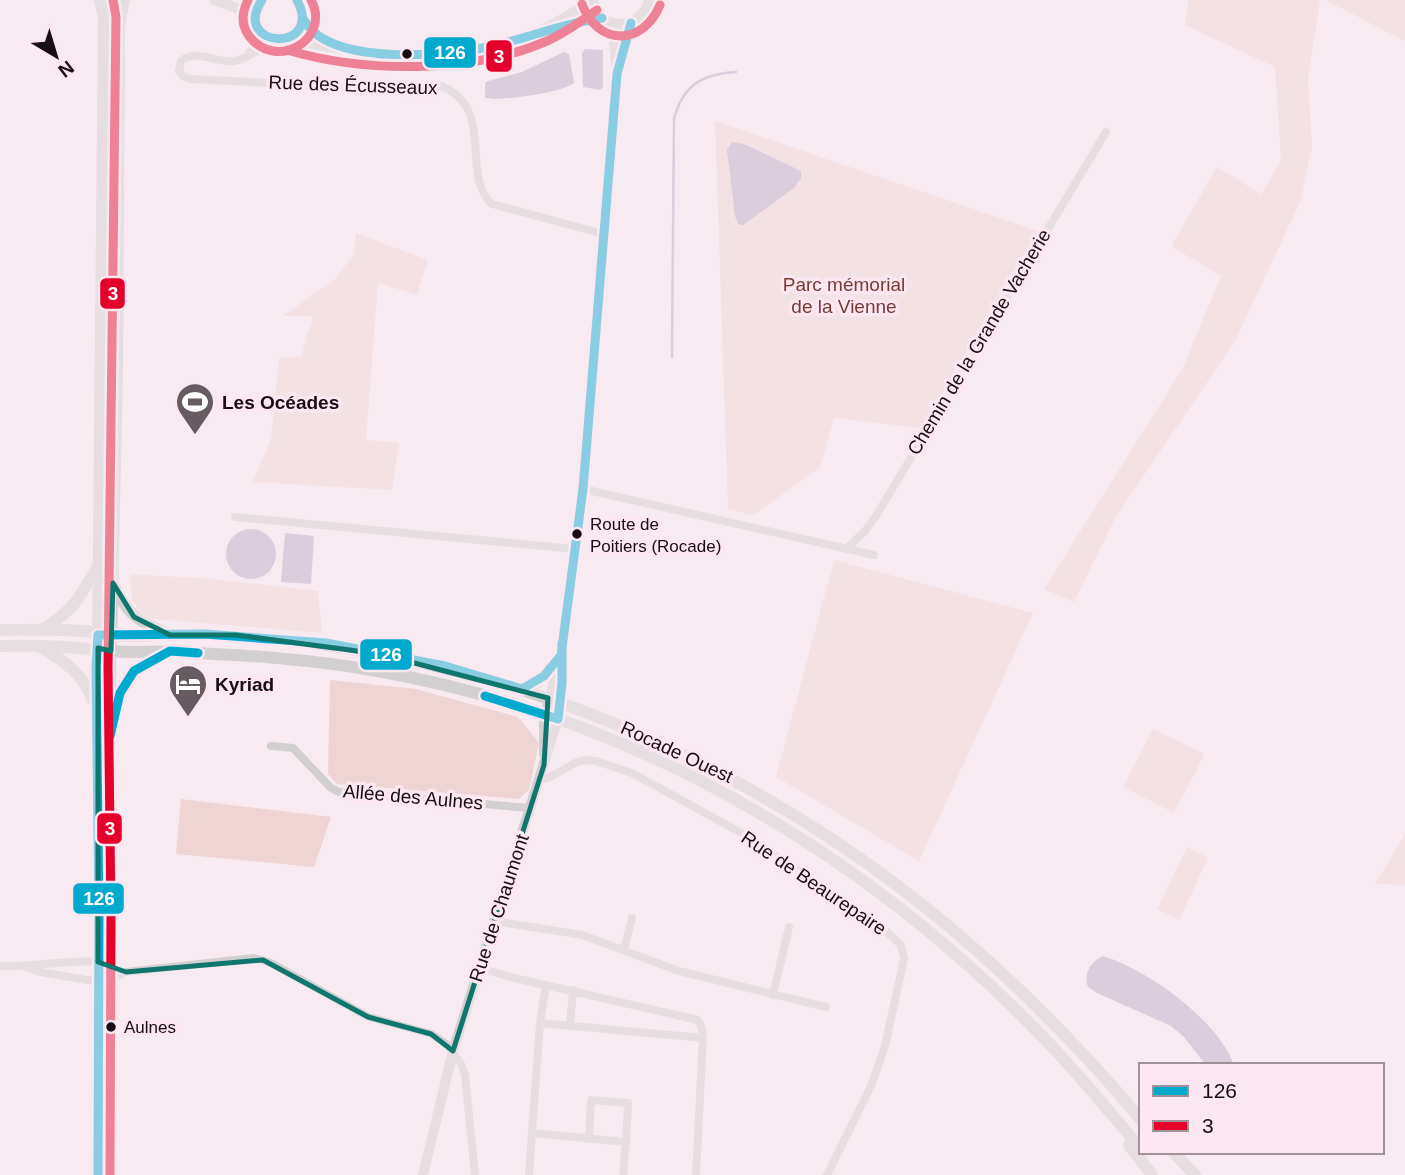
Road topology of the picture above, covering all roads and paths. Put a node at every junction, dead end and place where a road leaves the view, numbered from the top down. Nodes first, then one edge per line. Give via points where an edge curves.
1 (100, 0) edge
2 (124, 0) edge
3 (214, 0) edge
4 (262, 0) edge
5 (297, 0) edge
6 (591, 0) edge
7 (650, 1) edge
8 (303, 20) junction
9 (605, 20) junction
10 (631, 23) junction
11 (257, 24) junction
12 (541, 30) junction
13 (291, 38) junction
14 (275, 40) junction
15 (352, 50) junction
16 (247, 57) junction
17 (617, 74) junction
18 (1106, 132) dead end
19 (604, 234) junction
20 (583, 489) junction
21 (234, 517) dead end
22 (575, 549) junction
23 (846, 549) junction
24 (874, 555) dead end
25 (98, 566) junction
26 (113, 583) junction
27 (0, 630) edge
28 (41, 630) junction
29 (170, 635) junction
30 (104, 643) junction
31 (0, 646) edge
32 (41, 647) junction
33 (170, 651) junction
34 (561, 654) junction
35 (522, 689) junction
36 (548, 698) junction
37 (561, 702) junction
38 (96, 711) junction
39 (552, 717) junction
40 (110, 731) junction
41 (271, 746) dead end
42 (540, 779) junction
43 (530, 808) junction
44 (632, 918) dead end
45 (494, 921) junction
46 (789, 927) dead end
47 (624, 950) junction
48 (97, 962) junction
49 (111, 963) junction
50 (0, 966) edge
51 (26, 967) junction
52 (480, 968) junction
53 (126, 972) junction
54 (105, 981) junction
55 (546, 985) junction
56 (573, 990) junction
57 (773, 995) junction
58 (826, 1007) dead end
59 (540, 1023) junction
60 (569, 1026) junction
61 (703, 1038) junction
62 (453, 1051) junction
63 (1066, 1061) junction
64 (1138, 1116) edge
65 (532, 1133) junction
66 (589, 1139) junction
67 (626, 1142) junction
68 (1139, 1146) edge
69 (1145, 1154) edge
70 (1168, 1154) edge
71 (1175, 1154) edge
72 (98, 1175) edge
73 (108, 1175) edge
74 (423, 1175) edge
75 (475, 1175) edge
76 (529, 1175) edge
77 (623, 1175) edge
78 (696, 1175) edge
79 (827, 1175) edge
80 (1152, 1175) edge
81 (1163, 1175) edge
82 (1184, 1175) edge
83 (1195, 1175) edge

1 - 25 main road via 104,18
2 - 26 main road via 119,59
3 - 11 street via 243,10
4 - 11 street via 256,11
5 - 8 street
6 - 9 street, Rue de Chaumont
6 - 12 street
7 - 10 street
8 - 13 street
8 - 15 street via 323,40
9 - 10 street
9 - 12 street
9 - 17 street, Rue de Chaumont via 614,41
10 - 17 street, Rue de Chaumont
11 - 14 street
11 - 16 street, Rue des Écusseaux via 256,43
12 - 15 street via 467,51
13 - 14 street
13 - 15 street
14 - 16 street, Rue des Écusseaux
16 - 19 street, Rue des Écusseaux via 229,61 190,56 181,61 179,71 191,79 441,86 465,104 485,199
17 - 19 street, Rue de Chaumont
18 - 23 street, Chemin de la Grande Vacherie via 876,516
19 - 20 street, Rue de Chaumont
20 - 22 street, Rue de Chaumont
20 - 23 street
21 - 22 street
22 - 34 street, Rue de Chaumont
23 - 24 street
25 - 28 main road via 71,609
25 - 30 main road
26 - 29 main road via 134,617
26 - 30 main road
27 - 28 main road
28 - 30 main road via 92,632
29 - 30 main road, Rocade Ouest
29 - 35 main road, Rocade Ouest via 236,635 332,646 422,662
30 - 32 main road
30 - 33 main road, Rocade Ouest
30 - 38 main road via 96,667
30 - 40 main road
31 - 32 main road
32 - 38 main road via 76,672
33 - 39 main road, Rocade Ouest via 298,659 379,671
33 - 40 main road via 128,678
34 - 35 street via 537,684
34 - 36 street, Rue de Chaumont
34 - 37 street, Rue de Chaumont
35 - 36 main road, Rocade Ouest
36 - 37 main road, Rocade Ouest
36 - 39 street, Rue de Chaumont
37 - 39 street, Rue de Chaumont
37 - 64 main road, Rocade Ouest via 714,768 873,866 985,957
38 - 48 main road
39 - 42 street, Rue de Chaumont
39 - 63 main road, Rocade Ouest via 707,784 835,860 947,946
40 - 49 main road
41 - 43 street, Allée des Aulnes via 293,748 339,792
42 - 43 street, Rue de Chaumont
42 - 79 street, Rue de Beaurepaire via 586,760 632,773 747,836 901,945 904,959 885,1046 871,1086
43 - 45 street, Rue de Chaumont
44 - 47 street
45 - 47 street via 582,935
45 - 52 street, Rue de Chaumont
46 - 57 street
47 - 57 street via 679,971
48 - 49 street
48 - 51 street
48 - 54 main road
49 - 53 street
49 - 54 main road
50 - 51 street
51 - 54 street
52 - 55 street
52 - 62 street, Rue de Chaumont
53 - 54 street
53 - 62 street via 245,958 263,960 368,1017 431,1034
54 - 72 main road
54 - 73 main road
55 - 56 street
55 - 59 street
56 - 60 street
56 - 61 street via 698,1020
57 - 58 street
59 - 60 street
59 - 65 street
60 - 61 street
61 - 78 street
62 - 74 street, Rue de Chaumont
62 - 75 street via 465,1075
63 - 68 main road, Rocade Ouest
63 - 80 main road
65 - 66 street
65 - 76 street
66 - 67 street
66 - 67 street via 591,1100 628,1103
67 - 77 street
69 - 81 main road, Rocade Ouest
70 - 82 main road
71 - 83 main road

